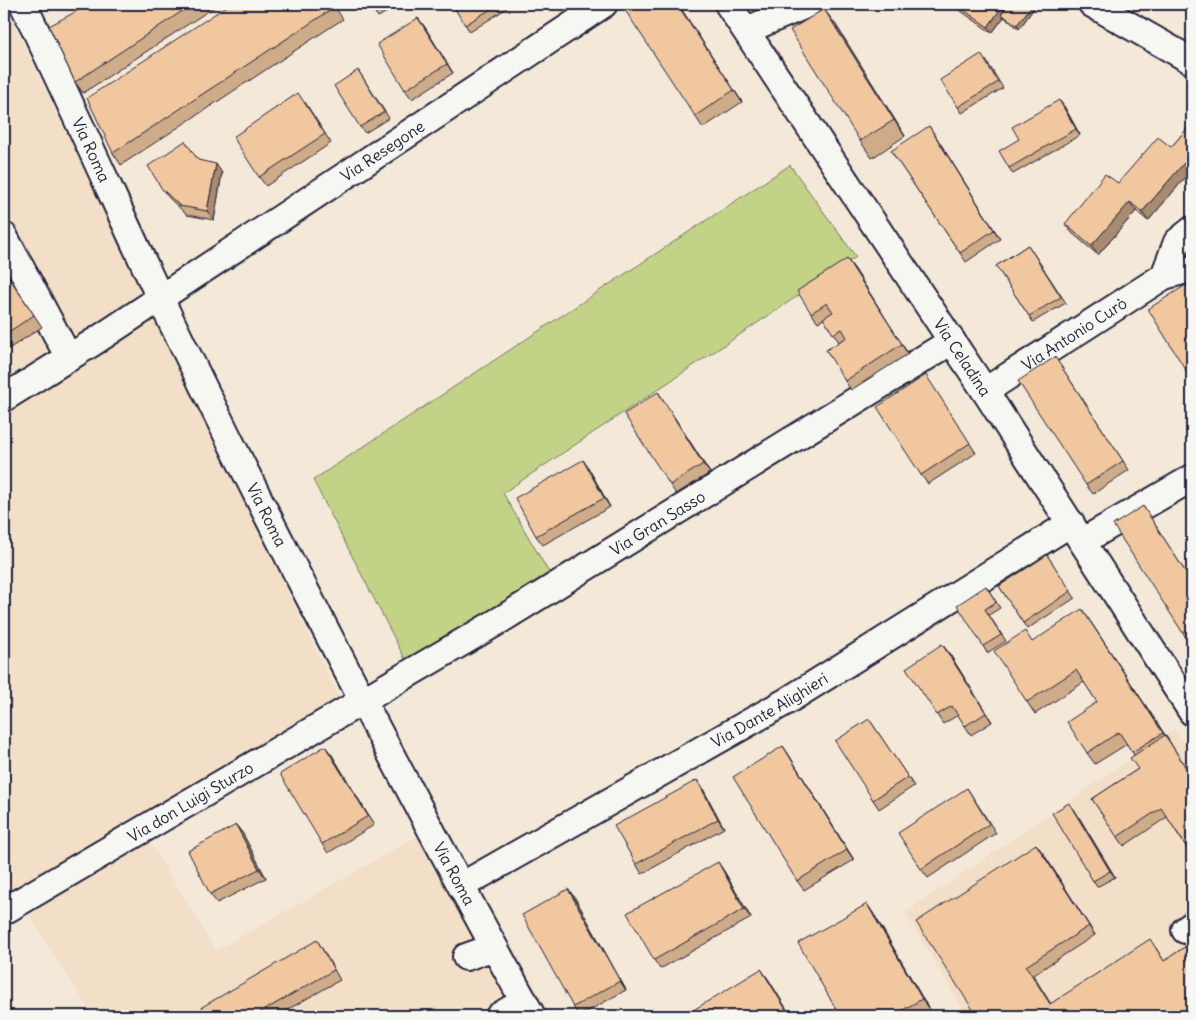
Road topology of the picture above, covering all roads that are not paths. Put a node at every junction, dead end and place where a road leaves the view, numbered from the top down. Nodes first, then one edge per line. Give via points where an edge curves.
1 (23, 4) edge
2 (604, 4) edge
3 (728, 4) edge
4 (808, 4) edge
5 (1099, 5) edge
6 (747, 30) junction
7 (1192, 61) edge
8 (1192, 230) edge
9 (4, 236) edge
10 (1192, 271) edge
11 (1164, 276) junction
12 (160, 297) junction
13 (952, 342) junction
14 (69, 358) junction
15 (985, 392) junction
16 (4, 398) edge
17 (1192, 478) edge
18 (1077, 532) junction
19 (363, 703) junction
20 (1192, 712) edge
21 (460, 886) junction
22 (12, 907) edge
23 (494, 947) junction
24 (466, 957) dead end
25 (528, 1008) edge
26 (499, 1016) edge

1 - 12 street, Via Roma via 82,106
2 - 12 street, Via Resegone
3 - 6 street, Via Celadina
4 - 6 street
5 - 7 street
6 - 13 street, Via Celadina
8 - 11 street via 1177,242
9 - 14 street
10 - 11 street, Via Antonio Curò
11 - 15 street, Via Antonio Curò
12 - 14 street, Via Resegone
12 - 19 street, Via Roma
13 - 15 street, Via Celadina
13 - 19 street, Via Gran Sasso via 502,619 399,678
14 - 16 street, Via Resegone
15 - 18 street, Via Celadina
17 - 18 street, Via Dante Alighieri
18 - 20 street, Via Celadina
18 - 21 street, Via Dante Alighieri
19 - 21 street, Via Roma
19 - 22 street, Via don Luigi Sturzo
21 - 23 street, Via Roma
23 - 24 street
23 - 25 street, Via Roma
25 - 26 street

